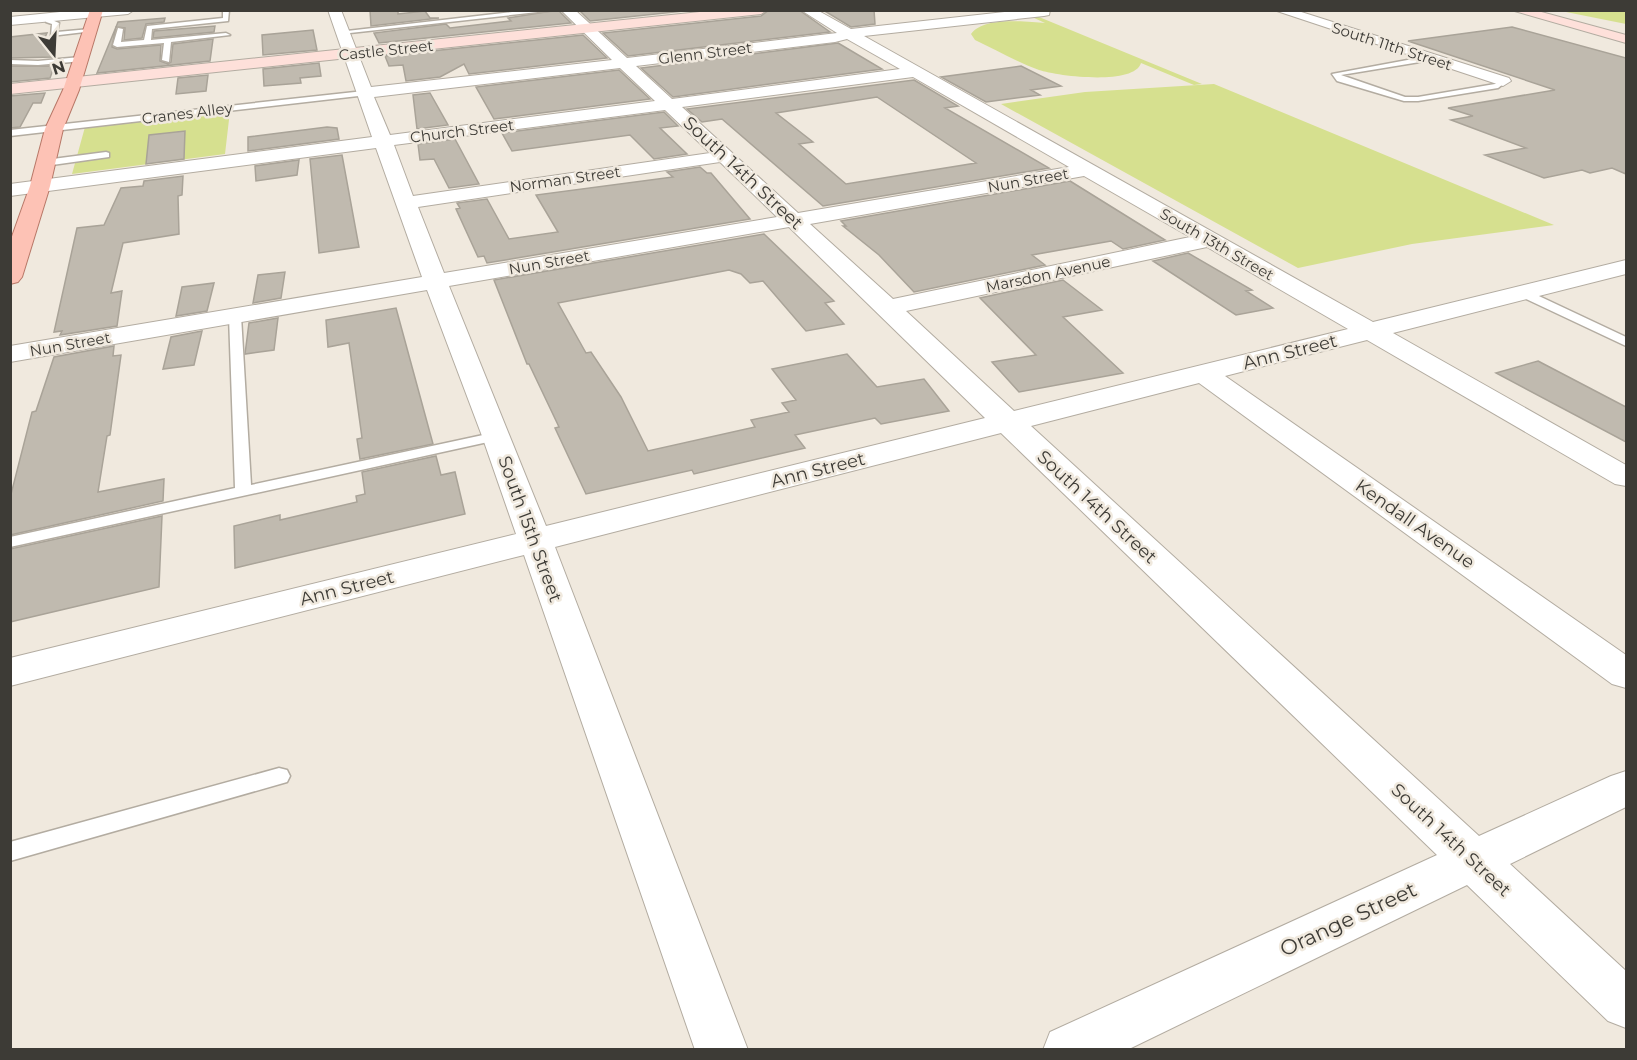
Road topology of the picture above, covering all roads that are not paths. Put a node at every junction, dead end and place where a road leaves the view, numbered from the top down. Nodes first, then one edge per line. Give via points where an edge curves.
1 (128, 10) edge
2 (334, 10) edge
3 (553, 10) edge
4 (761, 10) edge
5 (807, 10) edge
6 (1280, 10) edge
7 (1517, 10) edge
8 (226, 11) edge
9 (1042, 11) edge
10 (96, 12) edge
11 (173, 16) dead end
12 (49, 17) junction
13 (577, 20) edge
14 (10, 21) edge
15 (120, 29) dead end
16 (90, 31) junction
17 (848, 34) junction
18 (226, 35) dead end
19 (1626, 39) edge
20 (168, 40) junction
21 (147, 42) junction
22 (346, 43) junction
23 (1429, 58) junction
24 (80, 59) junction
25 (166, 60) dead end
26 (10, 62) edge
27 (38, 63) junction
28 (625, 63) junction
29 (10, 66) edge
30 (915, 72) junction
31 (1503, 81) joint
32 (73, 83) junction
33 (10, 89) edge
34 (364, 93) junction
35 (670, 104) junction
36 (54, 129) junction
37 (10, 133) edge
38 (382, 141) junction
39 (106, 155) dead end
40 (725, 156) junction
41 (45, 163) junction
42 (1087, 170) junction
43 (40, 186) junction
44 (10, 190) edge
45 (405, 203) junction
46 (794, 221) junction
47 (1209, 240) junction
48 (1626, 267) edge
49 (10, 277) edge
50 (435, 281) junction
51 (1524, 293) junction
52 (887, 308) junction
53 (235, 316) junction
54 (1369, 332) junction
55 (1626, 342) edge
56 (10, 354) edge
57 (1203, 374) junction
58 (1008, 422) junction
59 (497, 436) junction
60 (1626, 477) edge
61 (243, 491) junction
62 (536, 541) junction
63 (10, 542) edge
64 (10, 672) edge
65 (1626, 674) edge
66 (279, 776) dead end
67 (1626, 788) edge
68 (10, 852) edge
69 (1472, 860) junction
70 (1626, 1004) edge
71 (722, 1050) edge
72 (1069, 1050) edge

1 - 10 street
2 - 22 street, South 15th Street
3 - 22 lane
4 - 13 street, Castle Street
5 - 17 street, South 13th Street
6 - 23 street, South 11th Street
7 - 19 street
8 - 11 lane
8 - 21 lane via 226,20 149,27
9 - 17 street, Glenn Street
10 - 12 street
10 - 16 main road
12 - 14 street
12 - 16 lane via 49,22 56,23 52,35
13 - 22 street, Castle Street
13 - 28 street, South 14th Street
15 - 21 lane via 117,45
16 - 24 main road
17 - 28 street, Glenn Street
17 - 30 street, South 13th Street
18 - 20 lane
20 - 21 lane
20 - 25 lane
22 - 32 street, Castle Street
22 - 34 street, South 15th Street
23 - 31 street, South 11th Street
23 - 31 lane via 1336,74 1340,79 1404,99 1498,86
24 - 27 lane
24 - 32 main road
26 - 27 lane
27 - 29 lane
28 - 34 street, Glenn Street
28 - 35 street, South 14th Street
30 - 35 street, Church Street
30 - 42 street, South 13th Street
32 - 33 street, Castle Street
32 - 36 main road
34 - 36 lane, Cranes Alley
34 - 38 street, South 15th Street
35 - 38 street, Church Street
35 - 40 street, South 14th Street
36 - 37 lane, Cranes Alley
36 - 41 main road
38 - 43 street, Church Street
38 - 45 street, South 15th Street
39 - 41 lane
40 - 45 street, Norman Street
40 - 46 street, South 14th Street
41 - 43 main road
42 - 46 street, Nun Street
42 - 47 street, South 13th Street
43 - 44 street, Church Street
43 - 49 main road
45 - 50 street, South 15th Street
46 - 50 street, Nun Street
46 - 52 street, South 14th Street
47 - 52 street, Marsdon Avenue
47 - 54 street, South 13th Street
48 - 51 street, Ann Street
50 - 53 street, Nun Street
50 - 59 street, South 15th Street
51 - 54 street, Ann Street
51 - 55 lane
52 - 58 street, South 14th Street
53 - 56 street, Nun Street
53 - 61 lane
54 - 57 street, Ann Street
54 - 60 street, South 13th Street
57 - 58 street, Ann Street
57 - 65 street, Kendall Avenue
58 - 62 street, Ann Street
58 - 69 street, South 14th Street
59 - 61 lane
59 - 62 street, South 15th Street
61 - 63 lane
62 - 64 street, Ann Street
62 - 71 street, South 15th Street
66 - 68 lane
67 - 69 street, Orange Street
69 - 70 street, South 14th Street
69 - 72 street, Orange Street

